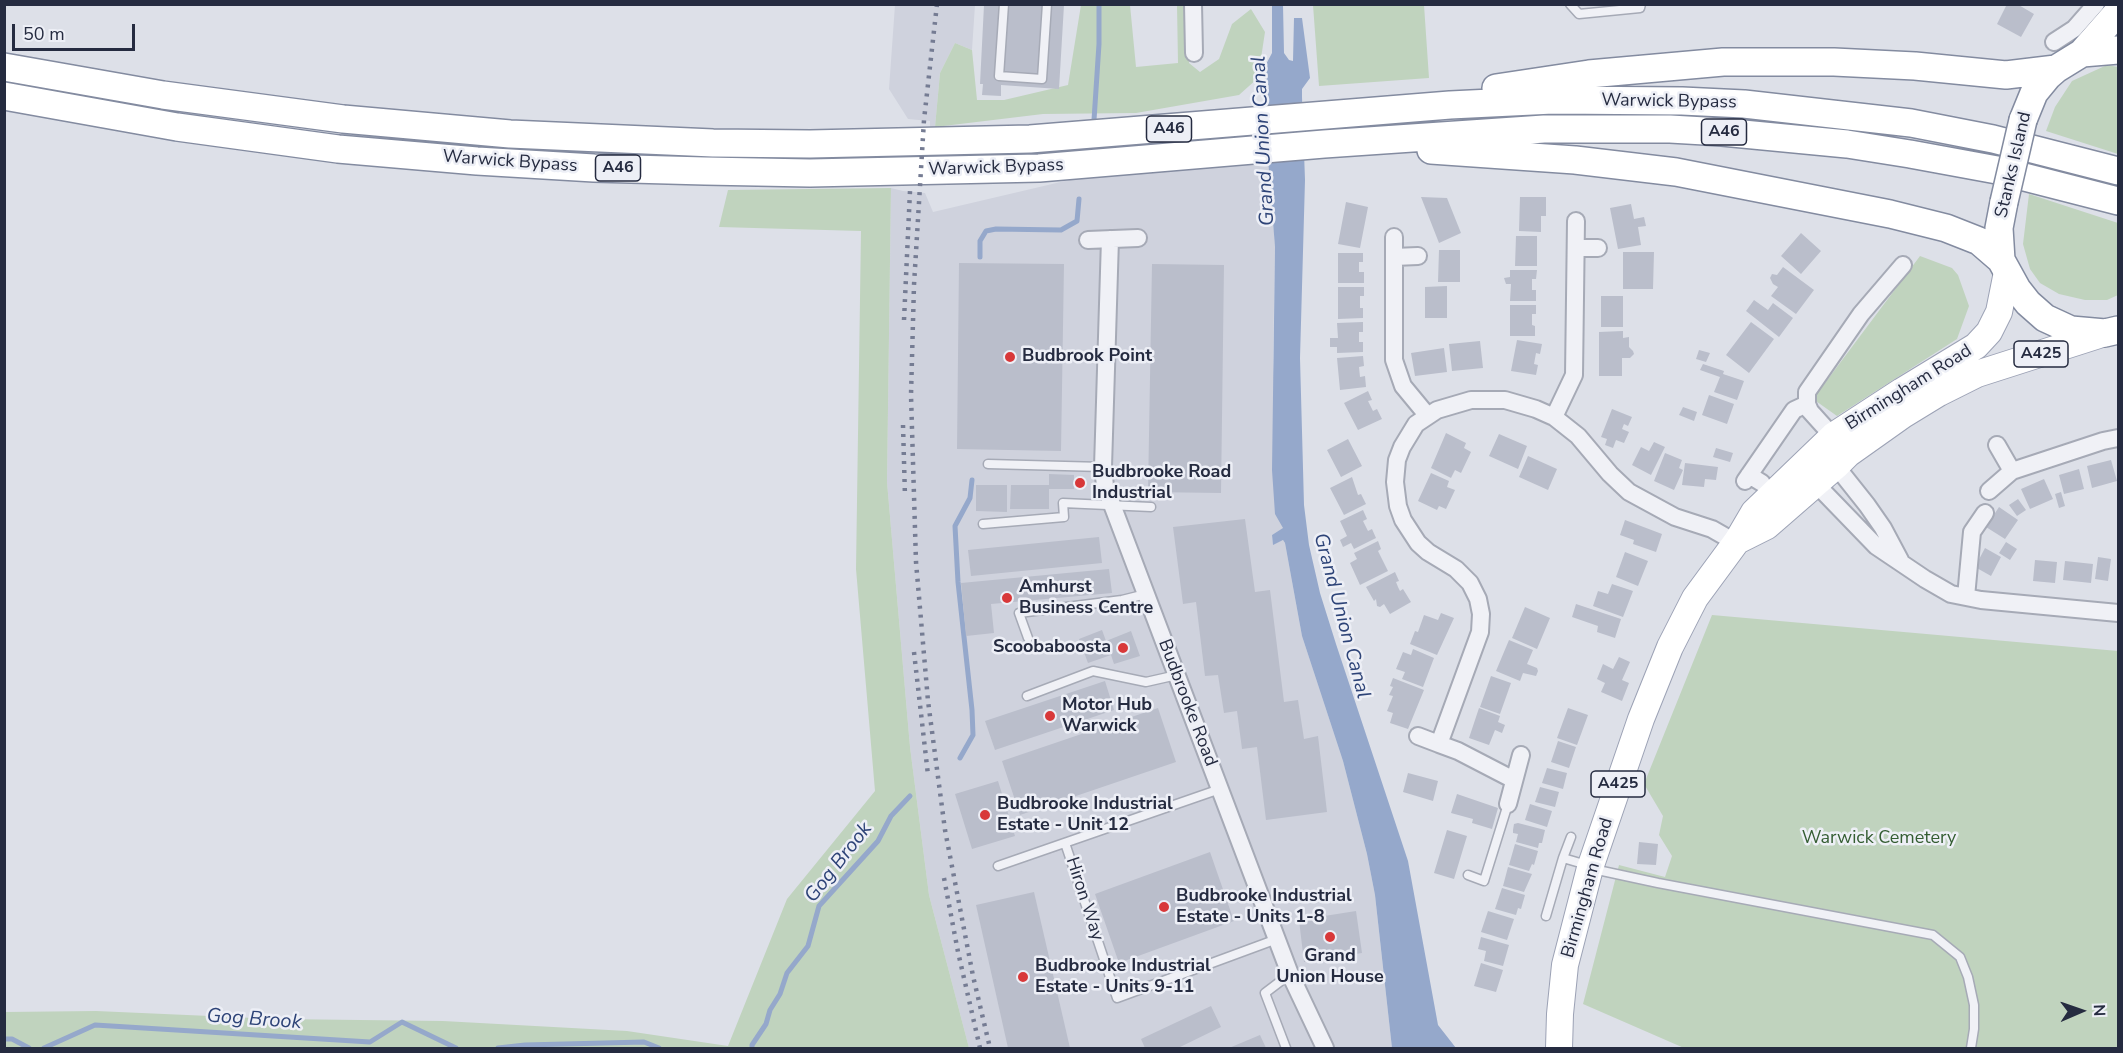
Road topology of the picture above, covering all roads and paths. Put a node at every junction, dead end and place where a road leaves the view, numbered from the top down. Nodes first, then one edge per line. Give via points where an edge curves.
1 (1004, 4) edge
2 (1047, 4) edge
3 (1193, 4) edge
4 (1570, 4) edge
5 (1641, 4) edge
6 (2096, 4) edge
7 (2118, 12) edge
8 (2118, 50) edge
9 (1194, 53) dead end
10 (2082, 53) junction
11 (2055, 56) junction
12 (4, 68) edge
13 (4, 96) edge
14 (1348, 114) junction
15 (1332, 144) junction
16 (2118, 171) edge
17 (2118, 201) edge
18 (1576, 221) dead end
19 (1394, 237) dead end
20 (1138, 238) dead end
21 (1110, 239) junction
22 (1088, 240) dead end
23 (1576, 248) junction
24 (1598, 248) dead end
25 (1418, 256) dead end
26 (1394, 257) junction
27 (1903, 265) dead end
28 (2004, 266) junction
29 (2112, 331) edge
30 (1807, 404) junction
31 (1427, 415) junction
32 (1554, 417) junction
33 (2118, 438) edge
34 (1997, 445) dead end
35 (1839, 452) junction
36 (1813, 455) junction
37 (988, 464) dead end
38 (1103, 466) junction
39 (2012, 471) junction
40 (1752, 479) dead end
41 (1816, 484) junction
42 (1989, 491) dead end
43 (1112, 505) junction
44 (1151, 507) dead end
45 (1985, 513) dead end
46 (983, 524) dead end
47 (1737, 541) junction
48 (1901, 561) junction
49 (1146, 594) junction
50 (1966, 597) junction
51 (2118, 613) edge
52 (1028, 638) dead end
53 (1177, 675) junction
54 (1027, 696) dead end
55 (1418, 736) dead end
56 (1438, 744) junction
57 (1521, 755) dead end
58 (1514, 780) junction
59 (1220, 789) junction
60 (1508, 804) joint
61 (1571, 837) dead end
62 (1065, 843) junction
63 (1563, 858) junction
64 (998, 866) dead end
65 (1590, 867) junction
66 (1468, 875) dead end
67 (1546, 916) dead end
68 (1277, 939) junction
69 (1290, 974) junction
70 (1286, 1048) edge
71 (1325, 1048) edge
72 (1559, 1048) edge
73 (1971, 1048) edge

1 - 2 lane via 999,76 1042,79
3 - 9 street
4 - 5 lane via 1579,14 1640,8
6 - 11 street
7 - 10 highway
8 - 10 highway, Stanks Island
10 - 11 highway, Stanks Island
11 - 14 highway via 2006,75 1834,62 1723,62 1653,67 1547,80
11 - 28 highway, Stanks Island, bridge via 2023,120 1999,228
12 - 14 highway, Warwick Bypass / A46 via 163,95 343,119 598,139 810,144 1030,139
13 - 15 highway, Warwick Bypass / A46 via 177,127 338,149 594,168 810,173 994,169
14 - 16 highway, Warwick Bypass / A46 via 1553,100 1743,104 1923,126 1993,139
15 - 17 highway, Warwick Bypass / A46 via 1544,129 1722,132 1910,154 1997,170
15 - 28 highway via 1575,160 1676,172 1946,228 1979,241
18 - 23 street
19 - 26 street
20 - 21 street
21 - 22 street
21 - 38 street, Budbrooke Road
23 - 24 street
23 - 32 street via 1574,375
25 - 26 street
26 - 31 street via 1394,360 1403,386
27 - 30 street via 1861,314 1810,387
28 - 29 highway, Stanks Island via 2028,303 2045,318 2071,330
28 - 35 main road, Birmingham Road / A425 via 1999,312 1977,346 1902,390
29 - 35 main road, Birmingham Road / A425 via 1977,374
30 - 35 street, Birmingham Road
30 - 40 street via 1794,410
31 - 32 street via 1453,404 1481,399 1516,402
31 - 56 street via 1408,435 1397,460 1398,506 1418,543 1470,583 1481,614 1480,632
32 - 47 street via 1578,436 1629,492 1675,517
33 - 39 street
34 - 39 street
35 - 36 main road, Birmingham Road / A425
35 - 41 main road, Birmingham Road / A425
35 - 48 street
36 - 41 street
36 - 47 main road, Birmingham Road / A425 via 1754,512
37 - 38 lane
38 - 43 street, Budbrooke Road
39 - 42 street
41 - 47 main road, Birmingham Road / A425 via 1767,526
41 - 48 street via 1876,546
43 - 44 lane
43 - 46 lane via 1063,503 1064,517
43 - 49 street, Budbrooke Road
45 - 50 street via 1972,532
47 - 65 main road, Birmingham Road / A425 via 1695,598 1670,647
48 - 50 street via 1939,588
49 - 52 lane via 1018,613
49 - 53 street, Budbrooke Road
50 - 51 street
53 - 54 lane via 1146,682 1093,672
53 - 59 street, Budbrooke Road
55 - 56 street
56 - 58 street
57 - 58 street
58 - 60 street
59 - 62 lane, Hiron Way
59 - 68 street, Budbrooke Road
60 - 66 lane via 1484,881
61 - 63 lane
62 - 64 lane, Hiron Way
62 - 68 lane, Hiron Way via 1116,998
63 - 65 lane
63 - 67 lane
65 - 72 main road, Birmingham Road / A425 via 1566,965
65 - 73 lane via 1933,935 1960,957 1968,977 1974,1005
68 - 69 street, Budbrooke Road
69 - 70 lane via 1264,993
69 - 71 street, Budbrooke Road

